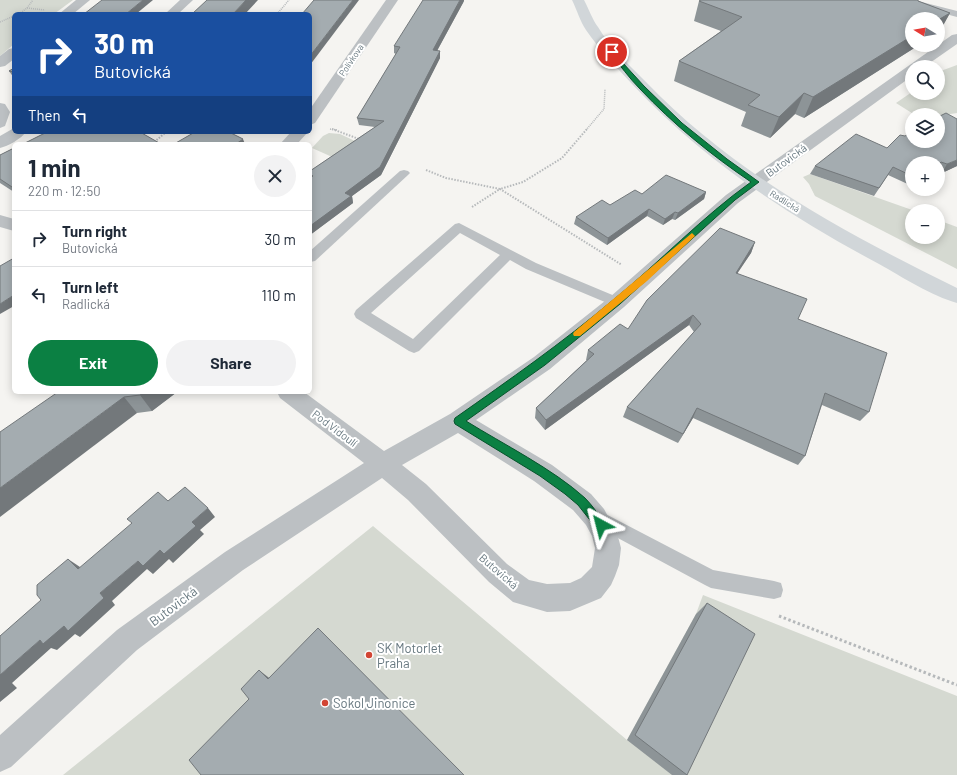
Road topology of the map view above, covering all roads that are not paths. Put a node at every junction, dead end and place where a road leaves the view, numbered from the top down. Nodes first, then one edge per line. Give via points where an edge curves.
1 (84, 0) edge
2 (187, 0) edge
3 (392, 0) edge
4 (578, 0) edge
5 (904, 0) edge
6 (68, 12) edge
7 (173, 12) edge
8 (957, 14) edge
9 (957, 38) edge
10 (950, 45) edge
11 (12, 54) edge
12 (925, 60) edge
13 (0, 63) edge
14 (905, 74) edge
15 (0, 107) edge
16 (312, 117) edge
17 (0, 122) edge
18 (15, 134) edge
19 (298, 134) edge
20 (290, 142) edge
21 (0, 143) edge
22 (404, 172) dead end
23 (756, 182) junction
24 (509, 254) junction
25 (312, 256) edge
26 (957, 296) edge
27 (617, 302) junction
28 (291, 394) edge
29 (458, 421) junction
30 (383, 464) junction
31 (595, 517) junction
32 (774, 590) dead end
33 (0, 756) edge

1 - 6 street
2 - 7 street
3 - 16 street, Polívkova
4 - 23 main road, Radlická via 592,29 642,87 686,129
5 - 8 lane
9 - 10 street
10 - 12 street
11 - 13 street
14 - 23 street, Butovická
15 - 17 street via 3,112
18 - 21 street
19 - 20 street
22 - 25 lane
23 - 26 main road, Radlická via 844,236
23 - 27 street, Butovická via 732,199
24 - 24 lane via 459,227 361,314 414,347
24 - 27 lane via 530,266
27 - 29 street, Butovická via 542,363
28 - 30 street, Pod Vidoulí
29 - 30 street, Butovická
29 - 31 street, Butovická via 543,473 582,502
30 - 31 street, Butovická via 417,492 498,573 523,592 547,598 570,597 591,588 602,576 608,548 604,533
30 - 33 street, Butovická via 234,561 127,640
31 - 32 lane via 711,579

